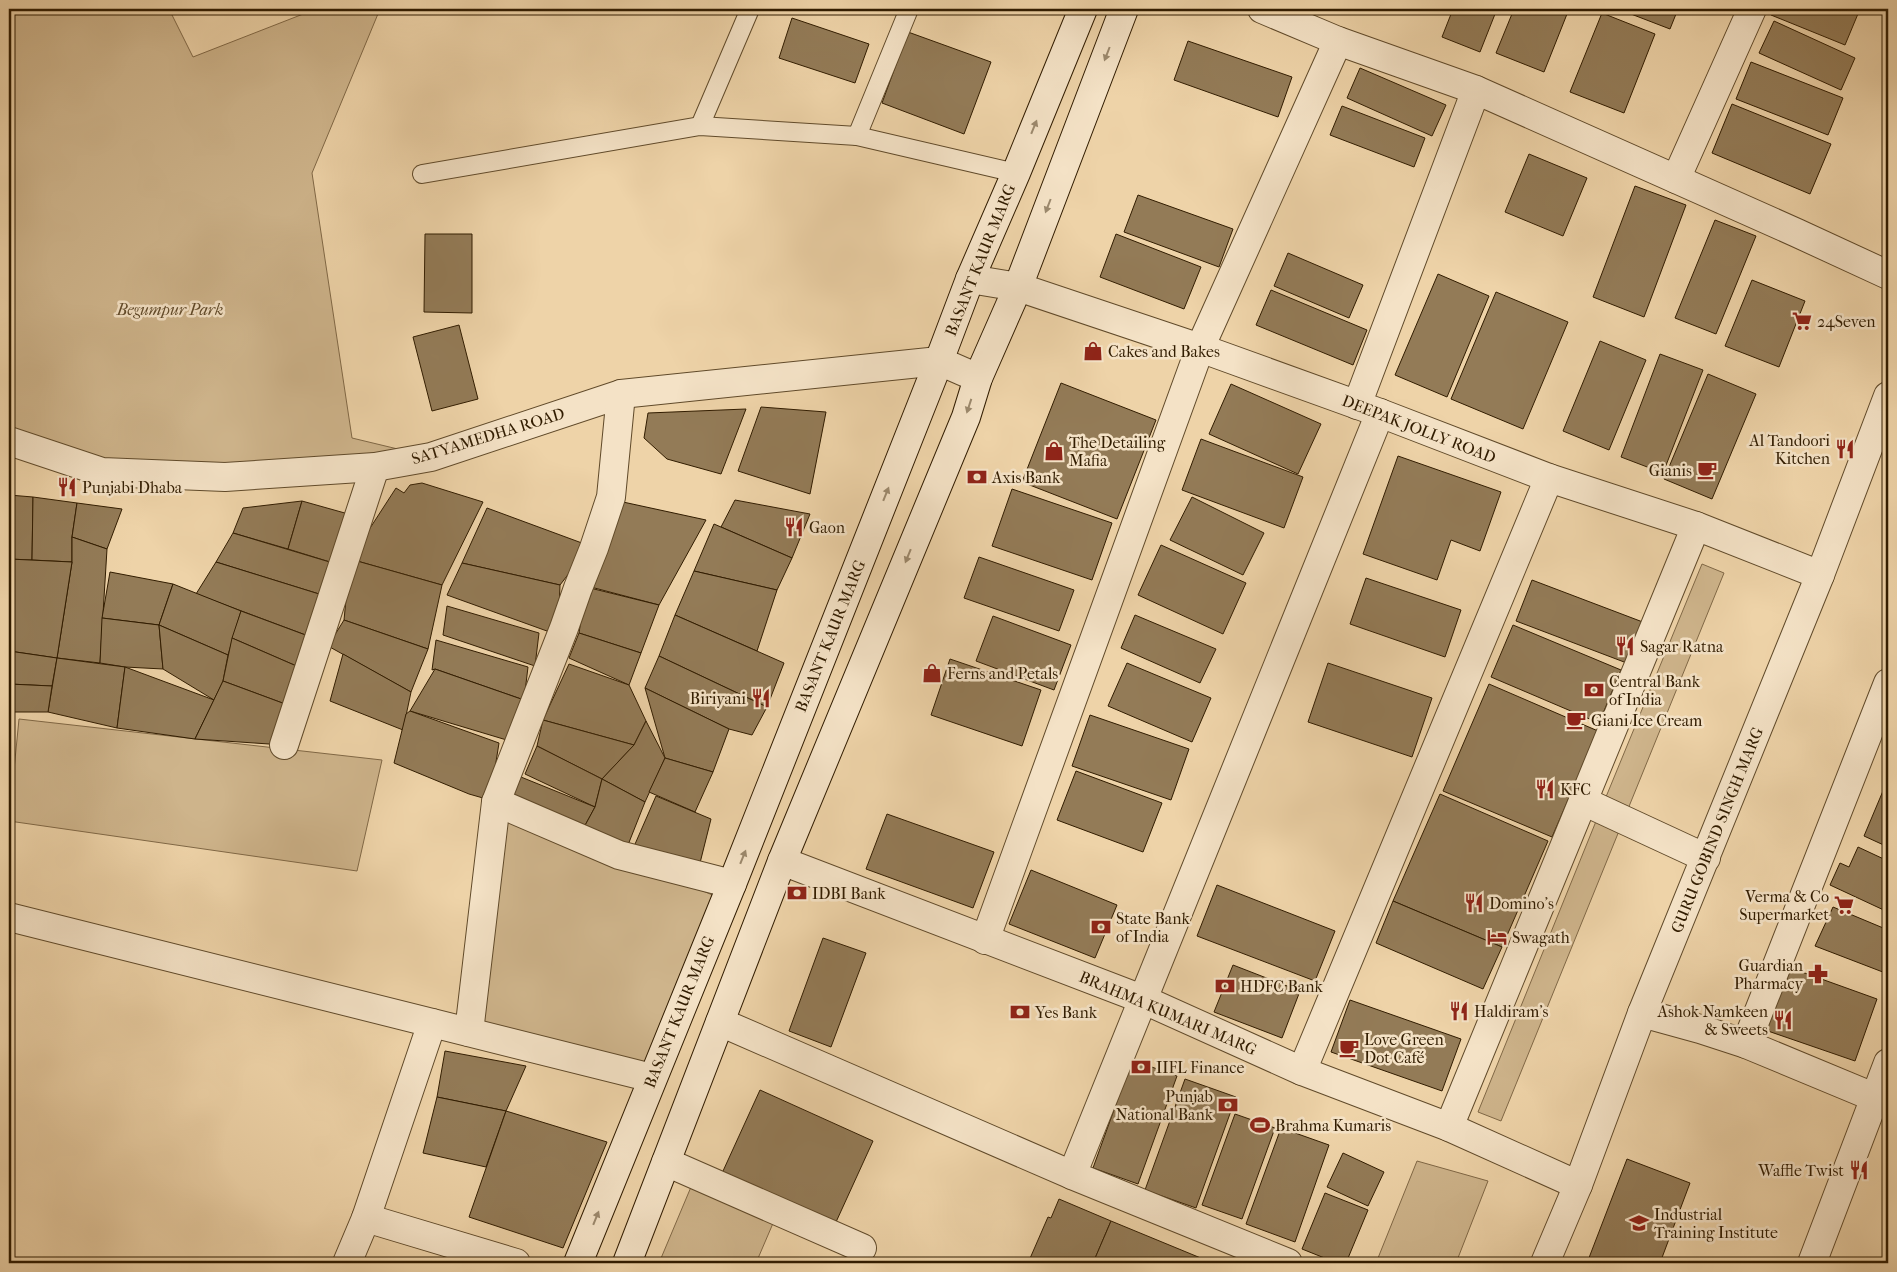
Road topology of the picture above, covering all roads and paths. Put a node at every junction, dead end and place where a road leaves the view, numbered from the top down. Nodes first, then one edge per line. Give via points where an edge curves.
1 (750, 9) edge
2 (909, 9) edge
3 (1082, 9) edge
4 (1124, 9) edge
5 (1262, 9) edge
6 (1752, 9) edge
7 (1338, 41) junction
8 (1476, 90) junction
9 (700, 126) junction
10 (857, 136) junction
11 (1016, 172) junction
12 (422, 174) dead end
13 (1676, 179) junction
14 (1888, 275) edge
15 (970, 279) junction
16 (1018, 287) junction
17 (1200, 348) junction
18 (939, 361) junction
19 (978, 378) junction
20 (621, 394) junction
21 (1888, 396) edge
22 (1368, 409) junction
23 (9, 441) edge
24 (375, 468) junction
25 (1549, 478) junction
26 (1696, 526) junction
27 (1820, 575) junction
28 (1888, 683) edge
29 (284, 745) dead end
30 (1583, 801) junction
31 (496, 802) junction
32 (1706, 858) junction
33 (782, 861) junction
34 (732, 884) junction
35 (9, 917) edge
36 (986, 940) junction
37 (1142, 999) junction
38 (1642, 1013) junction
39 (720, 1022) junction
40 (432, 1023) junction
41 (469, 1032) junction
42 (1746, 1044) junction
43 (1888, 1063) edge
44 (1302, 1070) junction
45 (652, 1078) junction
46 (1881, 1100) edge
47 (1449, 1127) junction
48 (666, 1162) junction
49 (1072, 1175) junction
50 (1578, 1185) junction
51 (366, 1218) junction
52 (862, 1248) dead end
53 (1818, 1262) edge
54 (347, 1263) edge
55 (516, 1263) edge
56 (578, 1263) edge
57 (627, 1263) edge
58 (1288, 1263) edge
59 (1544, 1263) edge

1 - 9 lane
2 - 10 lane
11 -> 3 street, BASANT KAUR MARG
4 -> 16 street
5 - 7 street
6 - 13 street
7 - 8 street
7 - 17 street
8 - 13 street
8 - 22 street
9 - 10 lane
9 - 12 lane
10 - 11 lane
11 - 15 street, BASANT KAUR MARG
13 - 14 street
15 - 16 street, DEEPAK JOLLY ROAD
15 - 18 street, BASANT KAUR MARG
16 - 17 street, DEEPAK JOLLY ROAD
16 - 19 street
17 - 22 street, DEEPAK JOLLY ROAD
17 - 36 street
18 - 19 street
18 - 20 street, SATYAMEDHA ROAD
34 -> 18 street, BASANT KAUR MARG
19 -> 33 street via 966,417
20 - 24 street, SATYAMEDHA ROAD via 431,457
20 - 31 street via 611,497
21 - 27 street, GURU GOBIND SINGH MARG
22 - 25 street, DEEPAK JOLLY ROAD
22 - 37 street
23 - 24 street, SATYAMEDHA ROAD via 102,472 225,477
24 - 29 street
25 - 26 street, DEEPAK JOLLY ROAD
25 - 44 street
26 - 27 street, DEEPAK JOLLY ROAD
26 - 30 street
27 - 32 street, GURU GOBIND SINGH MARG
28 - 42 street
30 - 32 street
30 - 47 street
31 - 34 street via 620,855
31 - 41 street
32 - 38 street, GURU GOBIND SINGH MARG
33 - 36 street, BRAHMA KUMARI MARG
33 - 39 street
34 - 45 street, BASANT KAUR MARG
35 - 40 street
36 - 37 street, BRAHMA KUMARI MARG
37 - 44 street, BRAHMA KUMARI MARG
37 - 49 street
38 - 42 street
38 - 50 street, GURU GOBIND SINGH MARG
39 - 48 street
39 - 49 street
40 - 41 street
40 - 51 street
41 - 45 street
42 - 46 street
43 - 46 street
44 - 47 street, BRAHMA KUMARI MARG
56 -> 45 street, BASANT KAUR MARG
46 - 53 street
47 - 50 street, BRAHMA KUMARI MARG
48 - 52 street
48 - 57 street
49 - 58 street
50 - 59 street, GURU GOBIND SINGH MARG
51 - 54 street
51 - 55 street

